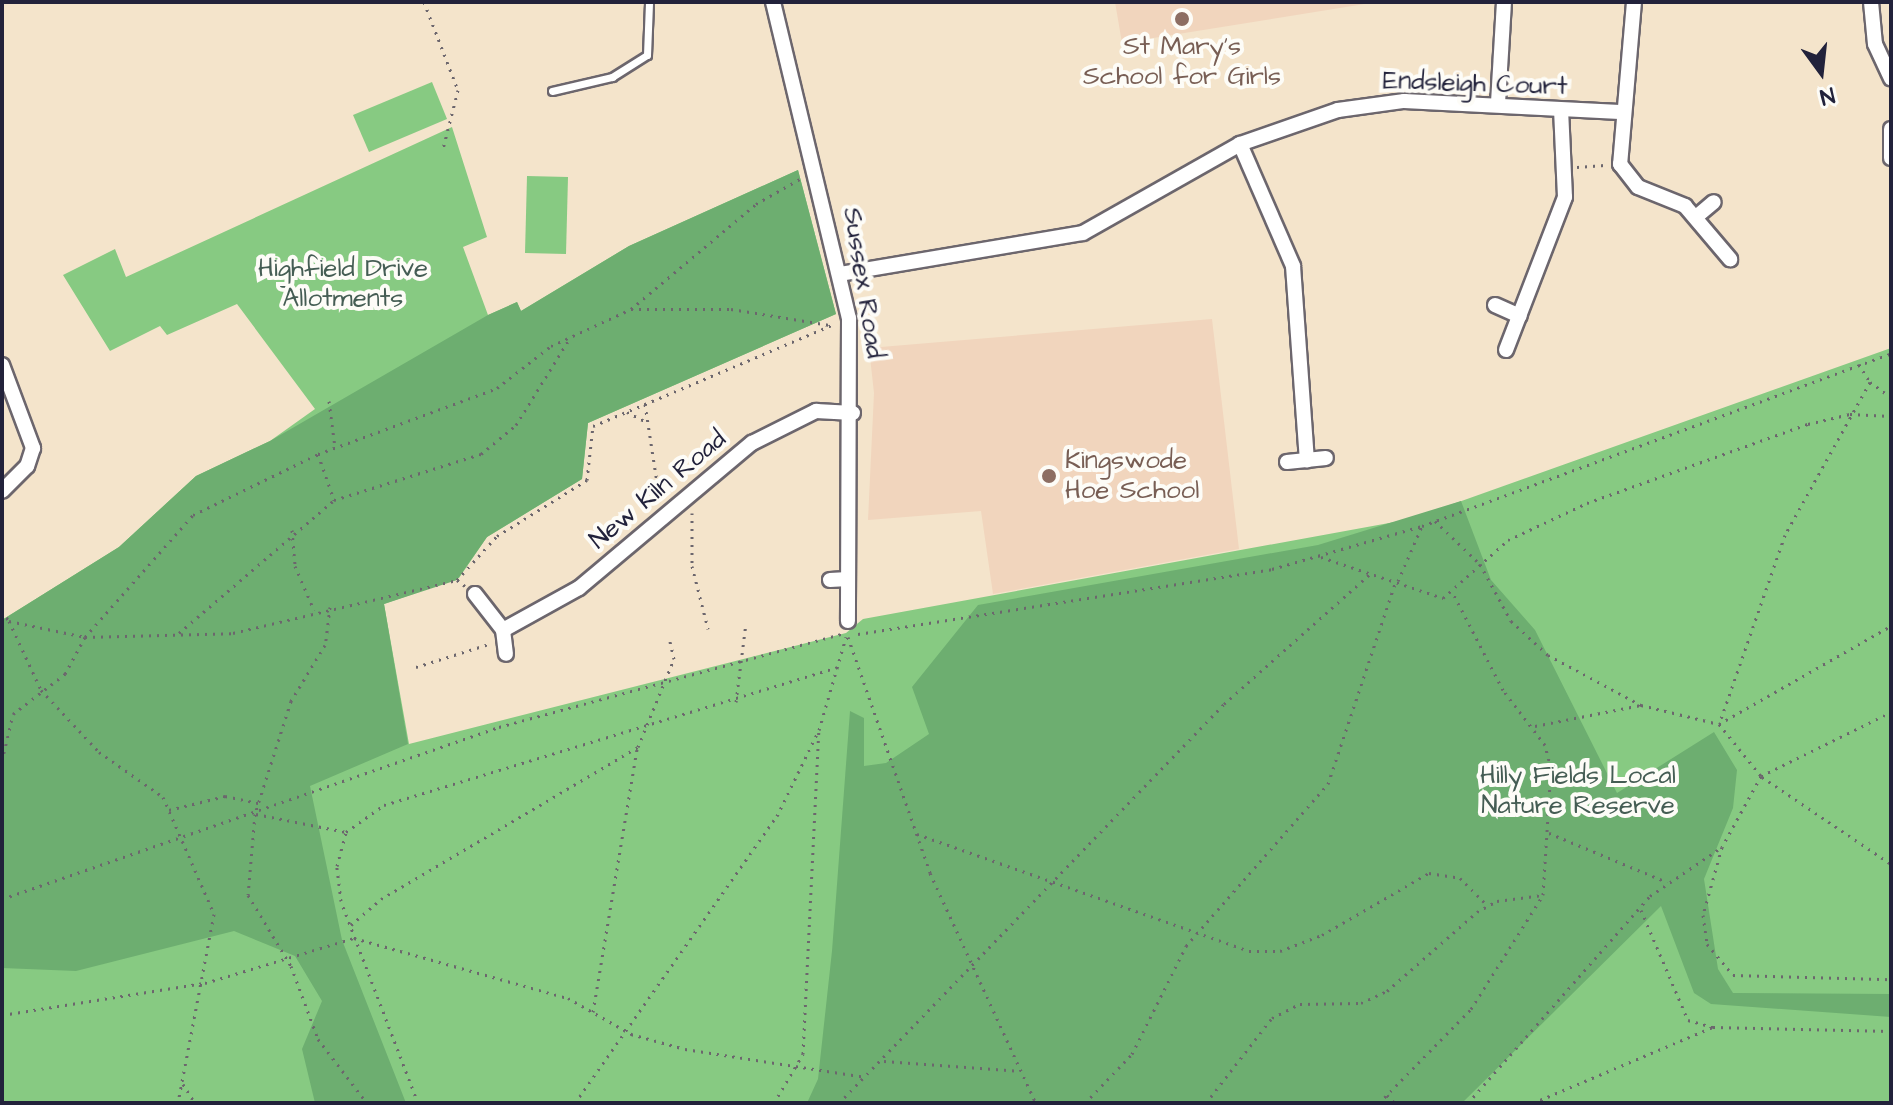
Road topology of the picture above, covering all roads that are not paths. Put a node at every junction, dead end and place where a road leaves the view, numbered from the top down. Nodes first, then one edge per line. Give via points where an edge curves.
1 (649, 2) edge
2 (773, 2) edge
3 (1504, 2) edge
4 (1634, 2) edge
5 (1871, 2) edge
6 (1891, 79) edge
7 (552, 91) dead end
8 (1498, 103) junction
9 (1561, 110) junction
10 (1620, 112) junction
11 (1891, 129) edge
12 (1240, 144) junction
13 (1891, 158) edge
14 (1714, 202) dead end
15 (1696, 217) junction
16 (1730, 259) dead end
17 (840, 274) junction
18 (1495, 305) dead end
19 (1520, 316) junction
20 (1506, 350) dead end
21 (2, 365) edge
22 (853, 413) junction
23 (1326, 458) dead end
24 (1307, 460) junction
25 (1287, 462) dead end
26 (2, 491) edge
27 (848, 579) junction
28 (830, 580) dead end
29 (475, 594) road end
30 (847, 627) road end

1 - 7 lane via 647,55 612,77
2 - 17 street, Sussex Road
3 - 8 street
4 - 10 street
5 - 6 street via 1875,44
8 - 9 street, Endsleigh Court
8 - 12 street, Endsleigh Court via 1371,104 1286,123
9 - 10 street, Endsleigh Court
9 - 19 street via 1565,168 1555,236
10 - 15 street via 1620,164 1638,187
11 - 13 street
12 - 17 street, Endsleigh Court via 1083,233
12 - 24 street via 1293,266
14 - 15 street
15 - 16 street
17 - 22 street, Sussex Road via 849,318
18 - 19 street
19 - 20 street
21 - 26 street via 33,448 27,466
22 - 27 street, Sussex Road
22 - 29 street, New Kiln Road via 816,411 791,420 691,489 579,588 504,641
23 - 24 street
24 - 25 street
27 - 28 street
27 - 30 street, Sussex Road

